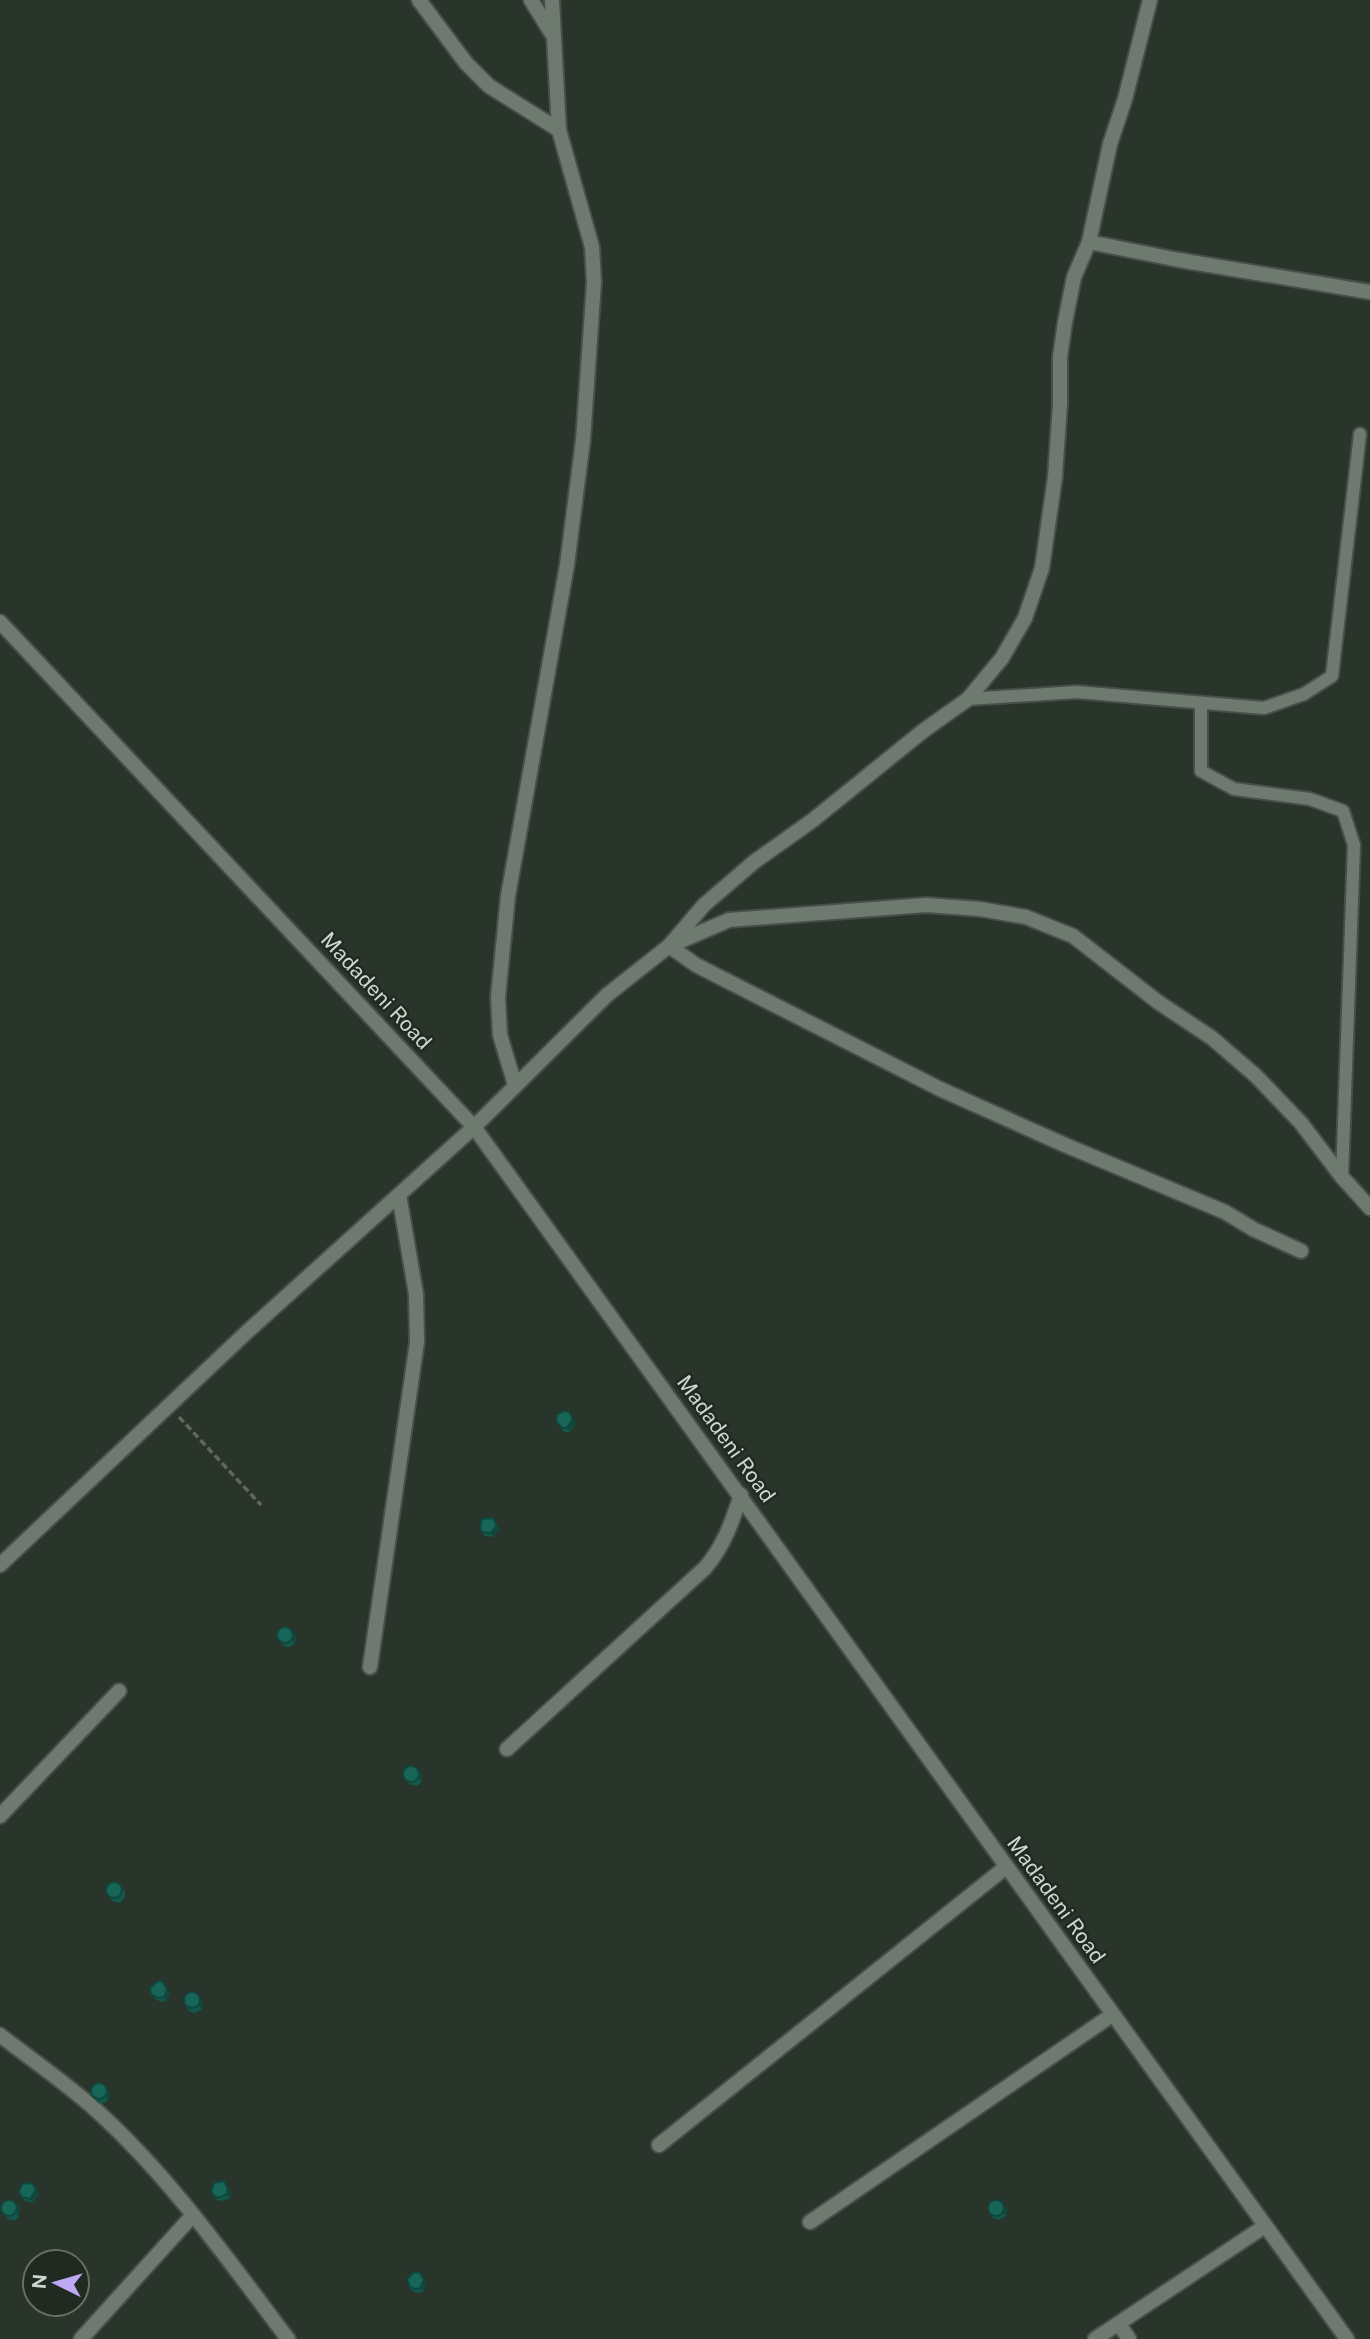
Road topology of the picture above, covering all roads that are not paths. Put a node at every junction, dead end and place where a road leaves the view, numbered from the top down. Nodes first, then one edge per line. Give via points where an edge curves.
1 (419, 0) edge
2 (531, 0) edge
3 (552, 0) edge
4 (1150, 0) edge
5 (553, 35) junction
6 (559, 130) junction
7 (1089, 242) junction
8 (1370, 292) edge
9 (1360, 435) dead end
10 (0, 622) edge
11 (968, 699) junction
12 (1201, 703) junction
13 (669, 946) junction
14 (515, 1086) junction
15 (474, 1127) junction
16 (1342, 1177) junction
17 (399, 1195) junction
18 (1370, 1208) edge
19 (1301, 1251) dead end
20 (741, 1495) junction
21 (0, 1564) edge
22 (370, 1667) dead end
23 (120, 1690) dead end
24 (507, 1749) dead end
25 (0, 1816) edge
26 (1006, 1867) junction
27 (1112, 2015) junction
28 (0, 2035) edge
29 (659, 2146) dead end
30 (193, 2216) junction
31 (810, 2222) dead end
32 (1265, 2226) junction
33 (1119, 2324) junction
34 (81, 2339) edge
35 (288, 2339) edge
36 (1095, 2339) edge
37 (1129, 2339) edge
38 (1347, 2339) edge

1 - 6 street via 488,86
2 - 5 street
3 - 5 street
4 - 7 street via 1110,144
5 - 6 street
6 - 14 street via 592,247 592,331 567,565 508,896 500,1035
7 - 8 street
7 - 11 street via 1074,277 1059,357 1055,477 1042,568 1025,618 1002,658
9 - 12 lane via 1332,676 1304,694 1264,708
10 - 15 street, Madadeni Road
11 - 12 lane via 1077,692
11 - 13 street via 754,862 704,905
12 - 16 lane via 1201,771 1234,789 1310,799 1343,811 1354,845
13 - 14 street via 607,995
13 - 16 street via 729,920 783,914 926,905 1026,917 1073,936 1212,1038 1301,1123
13 - 19 street via 708,971 940,1089 1225,1212
14 - 15 street
15 - 17 street
15 - 20 street, Madadeni Road
16 - 18 street
17 - 21 street
17 - 22 street via 416,1294 416,1342
20 - 24 street via 725,1539 711,1561
20 - 26 street, Madadeni Road
23 - 25 street
26 - 27 street, Madadeni Road
26 - 29 street
27 - 31 street
27 - 32 street, Madadeni Road
28 - 30 street via 97,2111
30 - 34 street
30 - 35 street
32 - 33 street
32 - 38 street, Madadeni Road
33 - 36 street
33 - 37 street

